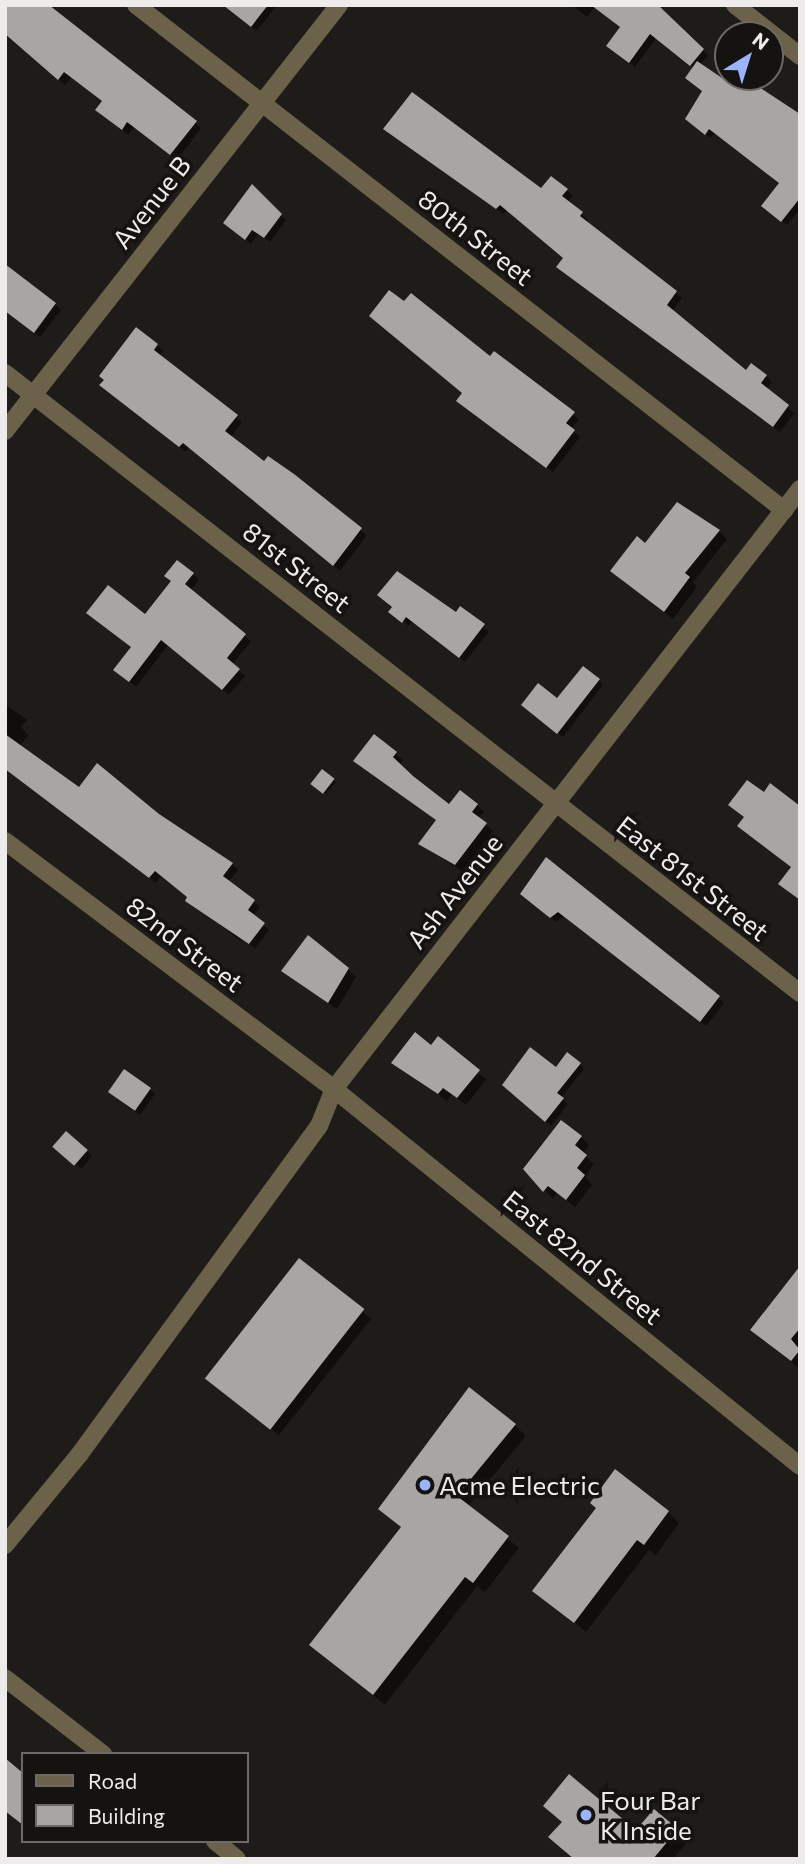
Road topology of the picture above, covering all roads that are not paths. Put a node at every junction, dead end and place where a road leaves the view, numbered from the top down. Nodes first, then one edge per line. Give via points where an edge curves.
1 (136, 5) edge
2 (339, 5) edge
3 (735, 5) edge
4 (800, 56) edge
5 (262, 104) junction
6 (5, 373) edge
7 (33, 395) junction
8 (5, 431) edge
9 (800, 489) edge
10 (784, 510) junction
11 (555, 804) junction
12 (5, 841) edge
13 (800, 993) edge
14 (334, 1089) junction
15 (800, 1466) edge
16 (5, 1545) edge
17 (5, 1678) edge
18 (100, 1752) edge
19 (217, 1843) edge
20 (237, 1859) edge

1 - 5 street, 80th Street
2 - 5 street, Avenue B
3 - 4 street
5 - 7 street, Avenue B
5 - 10 street, 80th Street
6 - 7 street, 81st Street
7 - 8 street, Avenue B
7 - 11 street, 81st Street
9 - 10 street, Ash Avenue
10 - 11 street, Ash Avenue
11 - 13 street, East 81st Street
11 - 14 street, Ash Avenue
12 - 14 street, 82nd Street
14 - 15 street, East 82nd Street
14 - 16 street, Ash Avenue via 319,1126 79,1455
17 - 18 street
19 - 20 street

